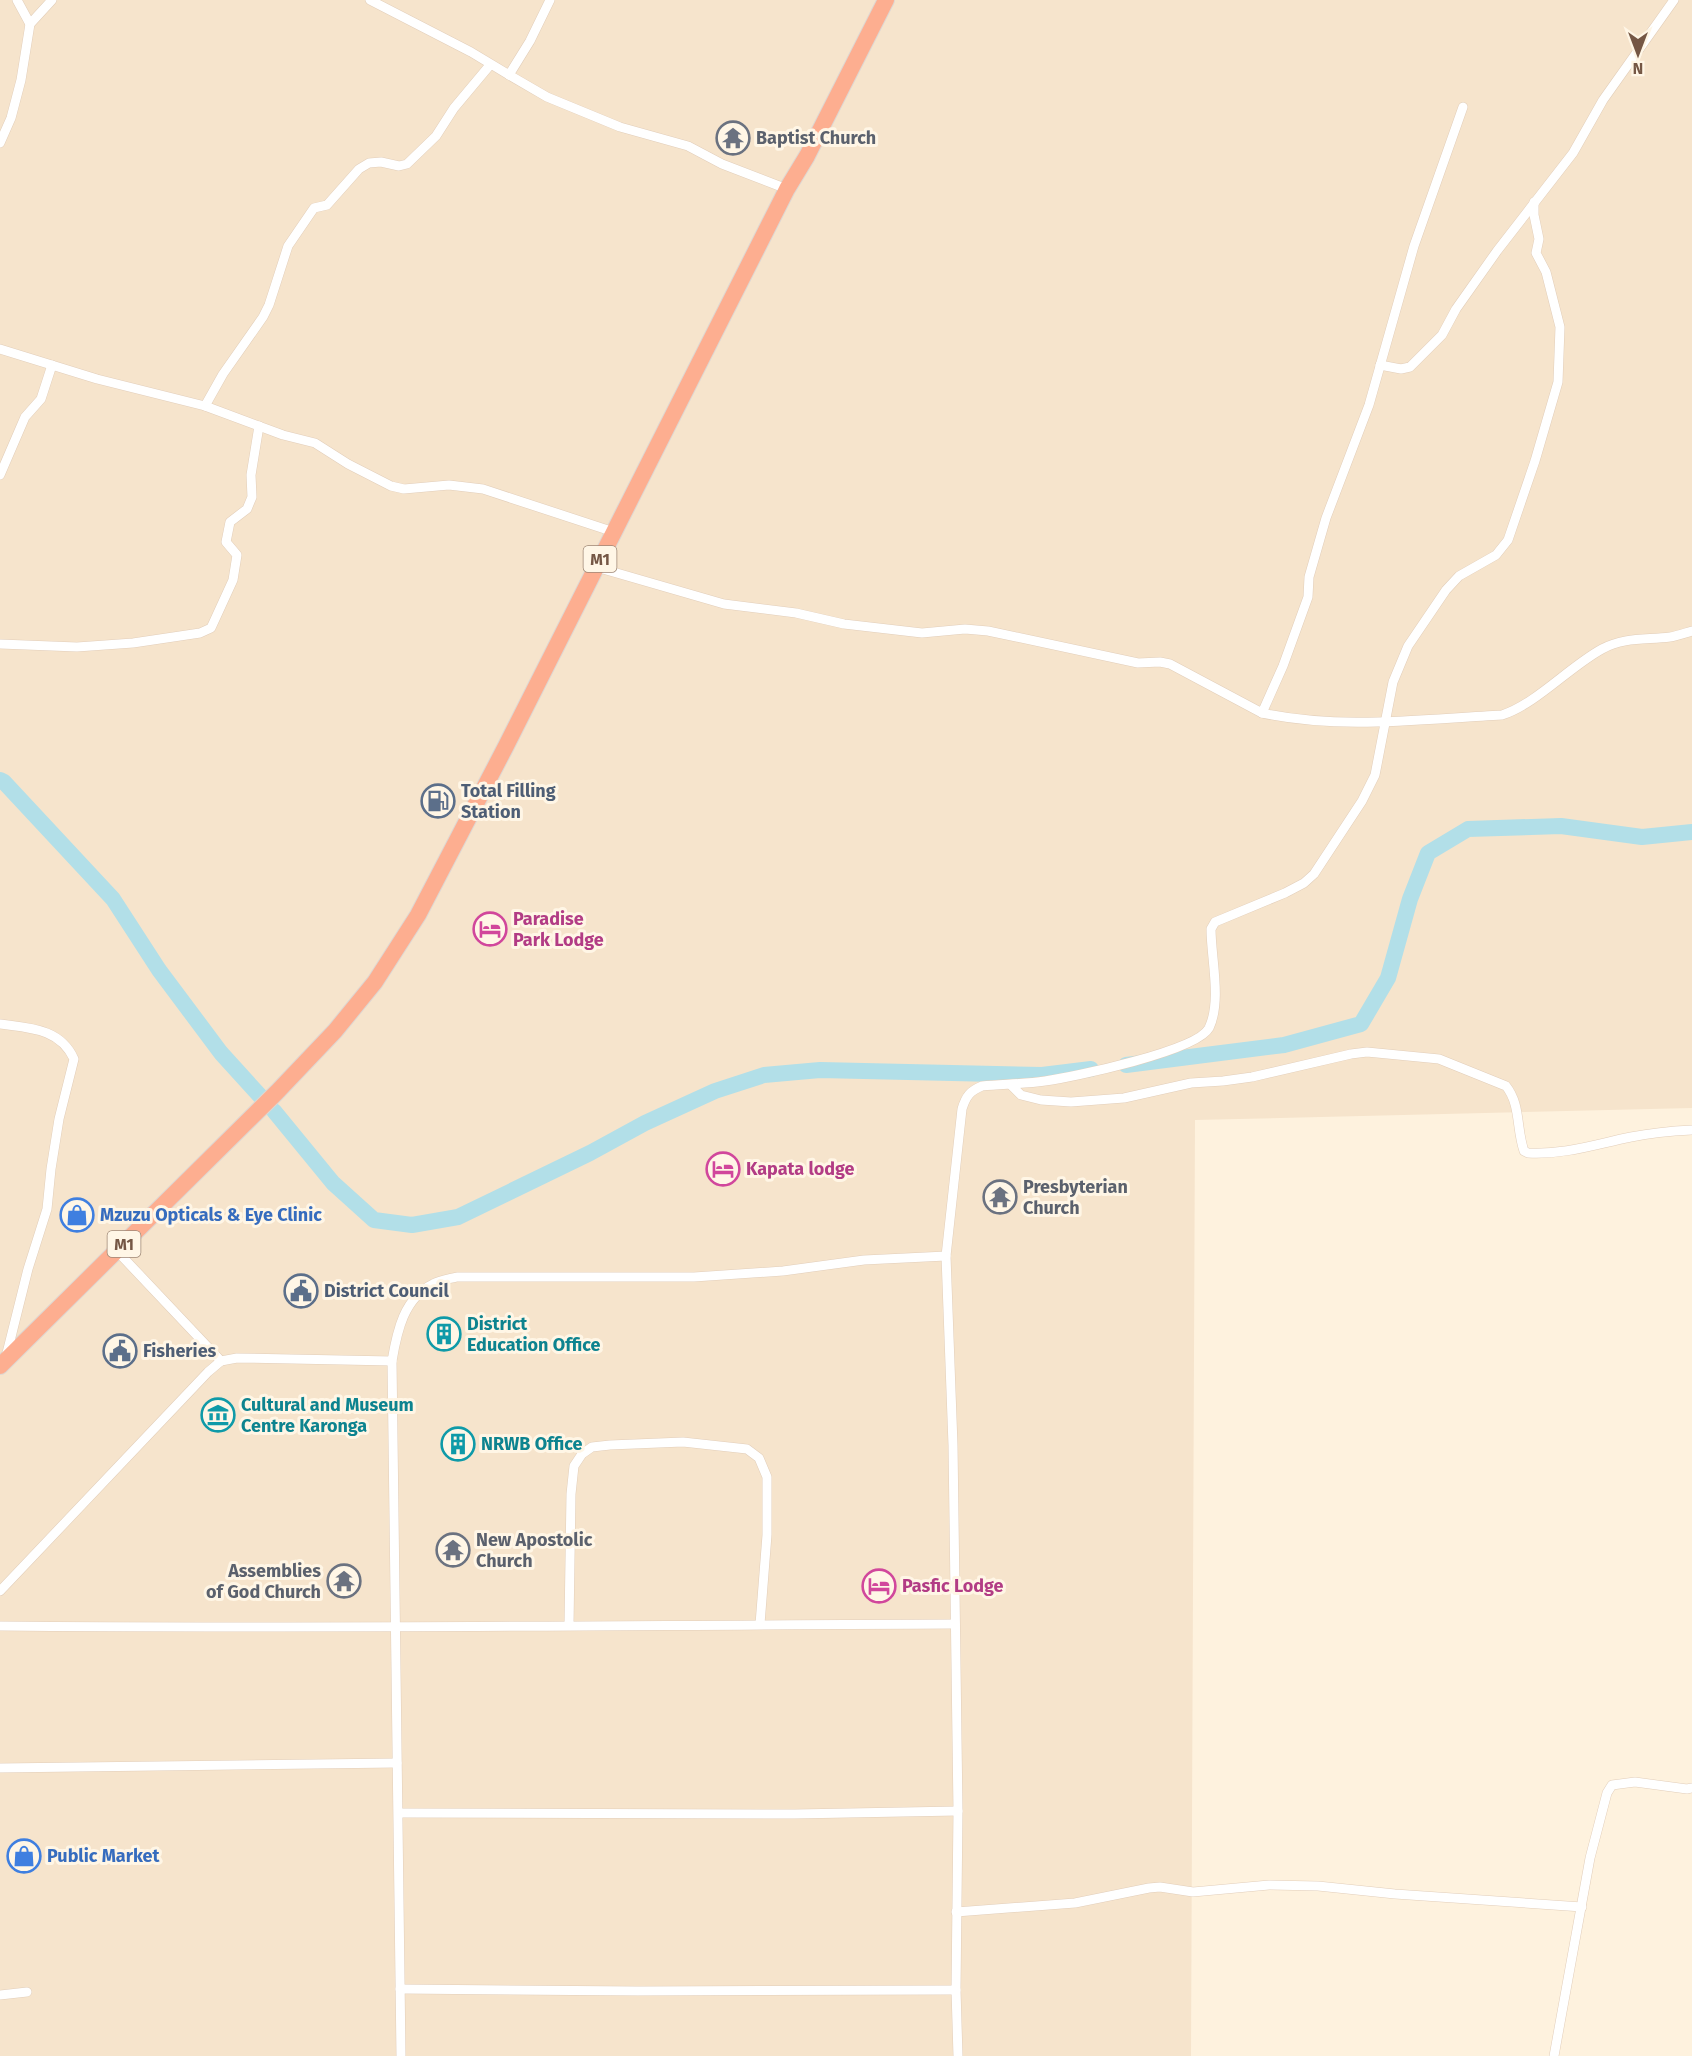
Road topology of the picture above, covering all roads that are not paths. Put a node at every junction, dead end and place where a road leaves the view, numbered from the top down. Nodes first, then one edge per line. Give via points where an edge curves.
1 (17, 0) edge
2 (52, 0) edge
3 (370, 0) edge
4 (550, 0) edge
5 (886, 0) edge
6 (1674, 0) edge
7 (30, 24) junction
8 (490, 65) junction
9 (509, 75) junction
10 (1463, 107) dead end
11 (0, 143) edge
12 (787, 189) junction
13 (1534, 202) junction
14 (0, 349) edge
15 (52, 364) junction
16 (1380, 366) junction
17 (206, 406) junction
18 (259, 426) junction
19 (0, 475) edge
20 (614, 532) junction
21 (596, 567) junction
22 (1692, 631) edge
23 (0, 644) edge
24 (1262, 713) junction
25 (1387, 723) junction
26 (0, 1024) edge
27 (1011, 1085) junction
28 (1692, 1130) edge
29 (117, 1251) junction
30 (946, 1256) junction
31 (221, 1361) junction
32 (392, 1361) junction
33 (3, 1363) edge
34 (0, 1591) edge
35 (955, 1623) junction
36 (760, 1624) junction
37 (569, 1625) junction
38 (0, 1626) edge
39 (396, 1628) junction
40 (397, 1763) junction
41 (0, 1768) edge
42 (1692, 1788) edge
43 (958, 1811) junction
44 (399, 1814) junction
45 (1582, 1907) junction
46 (956, 1912) junction
47 (400, 1989) junction
48 (956, 1990) junction
49 (27, 1992) dead end
50 (0, 1995) edge
51 (401, 2056) edge
52 (958, 2056) edge
53 (1554, 2056) edge

1 - 7 street
2 - 7 street
3 - 8 street
4 - 9 street
5 - 12 highway, M1
6 - 13 street via 1604,100 1573,153
7 - 11 street via 21,80
8 - 9 street
8 - 17 street via 436,136 407,164 369,163 327,205 314,208 288,246 263,317
9 - 12 street via 547,97 620,127 688,146
10 - 16 street via 1412,255
12 - 20 highway, M1
13 - 16 street via 1456,309 1442,335 1419,360 1408,368
13 - 25 street via 1539,240 1536,253 1546,272 1560,327 1558,382 1552,406 1508,540 1496,555 1460,576 1446,590 1414,638 1396,673
14 - 15 street
15 - 17 street
15 - 19 street via 41,399 25,417
16 - 24 street via 1370,405 1326,518 1308,597
17 - 18 street
18 - 20 street via 315,443 391,486 483,489
18 - 23 street via 251,475 252,497 248,509 230,522 226,542 237,555 235,571 211,628 133,643 77,647
20 - 21 highway, M1
21 - 24 street via 711,601 836,623 922,633 988,631 1138,663 1170,664
21 - 29 highway, M1 via 418,915 375,982 277,1092
22 - 25 street via 1622,641 1602,649 1515,711 1502,716
24 - 25 street via 1319,722
25 - 27 street via 1371,785 1314,874 1285,893 1215,922 1211,929 1214,1004 1205,1033 1152,1056 1047,1081
26 - 33 street via 42,1029 74,1059 59,1119 47,1209
27 - 28 street via 1021,1095 1041,1100 1124,1098 1175,1085 1252,1077 1367,1052 1439,1059 1506,1086 1516,1103 1520,1139 1528,1153 1581,1150 1631,1137
27 - 30 street via 982,1086 965,1098
29 - 31 street
29 - 33 highway, M1
30 - 32 street via 694,1277 457,1277 434,1283 409,1304
30 - 35 street
31 - 32 street
31 - 34 street
32 - 39 street
35 - 36 street
35 - 43 street
36 - 37 street
36 - 37 street via 767,1477 759,1458 747,1449 683,1442 592,1447 574,1466
37 - 39 street
38 - 39 street
39 - 40 street
40 - 41 street
40 - 44 street
42 - 45 street via 1635,1782 1612,1785 1590,1858
43 - 44 street
43 - 46 street
44 - 47 street
45 - 46 street via 1269,1885 1193,1892 1160,1887 1075,1903
45 - 53 street
46 - 48 street
47 - 48 street
47 - 51 street
48 - 52 street
49 - 50 street

